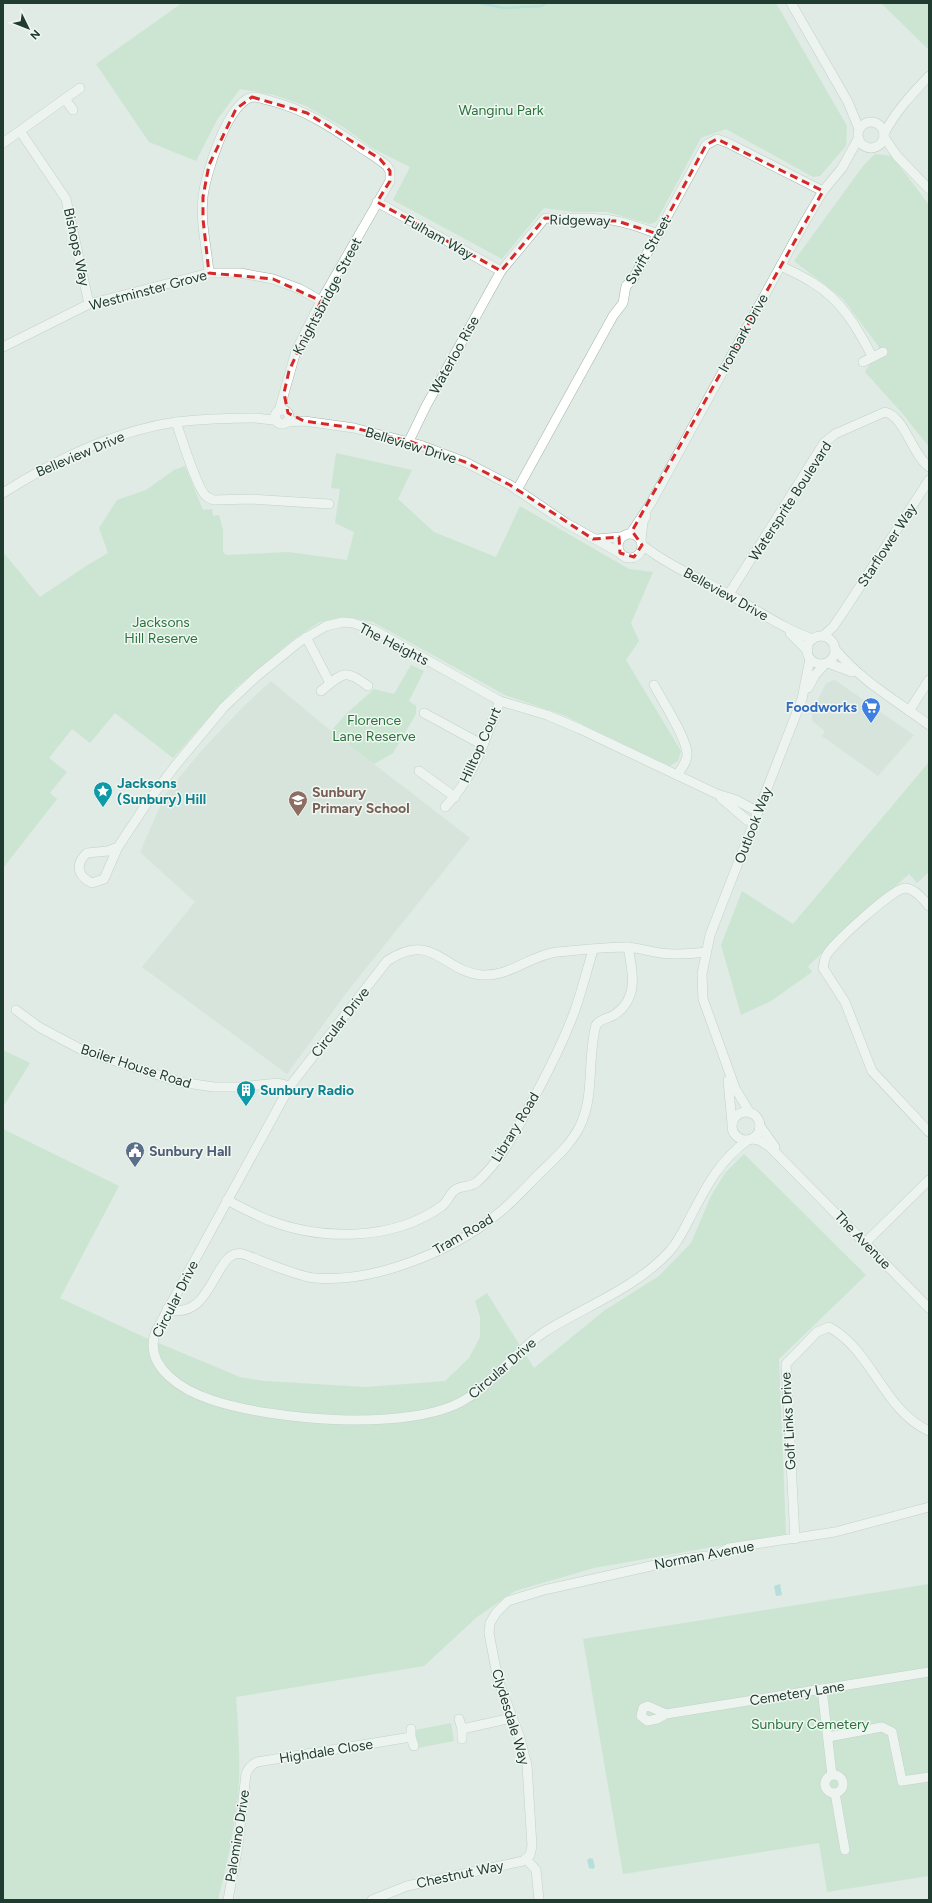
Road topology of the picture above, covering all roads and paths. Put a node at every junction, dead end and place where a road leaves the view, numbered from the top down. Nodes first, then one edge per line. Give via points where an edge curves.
1 (791, 3) edge
2 (929, 76) edge
3 (80, 88) dead end
4 (66, 99) junction
5 (848, 102) junction
6 (903, 105) junction
7 (73, 110) dead end
8 (874, 123) junction
9 (859, 129) junction
10 (20, 131) junction
11 (884, 135) junction
12 (858, 139) junction
13 (3, 143) edge
14 (877, 147) junction
15 (867, 148) junction
16 (898, 156) junction
17 (842, 168) junction
18 (929, 189) edge
19 (823, 191) junction
20 (377, 202) junction
21 (658, 234) junction
22 (780, 266) junction
23 (501, 271) junction
24 (209, 273) junction
25 (321, 301) junction
26 (89, 304) junction
27 (3, 347) edge
28 (883, 352) dead end
29 (872, 356) junction
30 (863, 362) dead end
31 (282, 415) junction
32 (176, 422) junction
33 (409, 441) junction
34 (929, 467) edge
35 (929, 480) edge
36 (517, 490) junction
37 (3, 494) edge
38 (651, 503) junction
39 (329, 504) dead end
40 (631, 534) junction
41 (621, 537) junction
42 (593, 539) junction
43 (642, 543) junction
44 (620, 553) junction
45 (634, 557) junction
46 (668, 562) junction
47 (729, 594) junction
48 (783, 627) junction
49 (306, 637) junction
50 (813, 639) junction
51 (830, 642) junction
52 (809, 655) junction
53 (827, 663) junction
54 (865, 679) junction
55 (929, 680) edge
56 (330, 684) junction
57 (654, 685) dead end
58 (368, 686) dead end
59 (321, 691) dead end
60 (802, 699) junction
61 (500, 701) junction
62 (909, 711) junction
63 (424, 713) dead end
64 (929, 725) edge
65 (483, 744) junction
66 (419, 771) dead end
67 (678, 775) junction
68 (717, 794) junction
69 (455, 797) junction
70 (444, 807) dead end
71 (758, 812) junction
72 (754, 823) junction
73 (118, 847) junction
74 (929, 906) edge
75 (628, 947) junction
76 (593, 950) junction
77 (706, 952) junction
78 (16, 1010) dead end
79 (724, 1059) junction
80 (290, 1086) junction
81 (750, 1113) junction
82 (732, 1124) junction
83 (760, 1126) junction
84 (929, 1132) edge
85 (750, 1139) junction
86 (796, 1173) junction
87 (928, 1181) edge
88 (227, 1200) junction
89 (865, 1243) junction
90 (929, 1308) edge
91 (167, 1309) junction
92 (929, 1431) edge
93 (929, 1507) edge
94 (795, 1539) junction
95 (490, 1623) joint
96 (929, 1672) edge
97 (822, 1689) junction
98 (666, 1714) dead end
99 (512, 1718) junction
100 (459, 1719) dead end
101 (462, 1729) junction
102 (412, 1737) dead end
103 (828, 1737) junction
104 (462, 1739) dead end
105 (247, 1772) joint
106 (929, 1777) edge
107 (844, 1850) dead end
108 (526, 1859) junction
109 (228, 1900) edge
110 (372, 1900) edge
111 (539, 1900) edge

1 - 5 street
2 - 6 street
3 - 4 street
4 - 7 street
4 - 10 street
5 - 8 street via 857,114
5 - 9 street
6 - 8 street
6 - 11 street via 890,121
8 - 9 street via 863,125
8 - 11 street
9 - 12 street
10 - 13 street
10 - 26 street, Bishops Way via 66,199
11 - 14 street via 882,143
11 - 16 street
12 - 15 street
12 - 17 street, Ironbark Drive
14 - 15 street
14 - 16 street via 886,148
15 - 17 street, Ironbark Drive
16 - 18 street
17 - 19 street, Ironbark Drive
19 - 21 street, Swift Street via 717,139 706,145
19 - 22 street, Ironbark Drive
20 - 23 street, Fulham Way
20 - 24 street, Knightsbridge Street via 390,181 390,171 380,159 307,113 252,97 236,109 209,165 203,197
20 - 25 street, Knightsbridge Street
21 - 23 street, Ridgeway via 617,221 545,218
21 - 36 street, Swift Street via 633,279 626,286 622,303
22 - 29 street via 815,283 832,298 848,315
22 - 38 street, Ironbark Drive
23 - 33 street, Waterloo Rise
24 - 25 street, Westminster Grove via 240,273 272,279 300,289
24 - 26 street, Westminster Grove
25 - 31 street, Knightsbridge Street via 296,351 284,393
26 - 27 street, Westminster Grove
28 - 29 street
29 - 30 street
31 - 32 street, Belleview Drive
31 - 33 street, Belleview Drive
32 - 37 street, Belleview Drive via 107,440 31,476
32 - 39 street via 190,464 205,495 210,498 251,498
33 - 36 street, Belleview Drive via 465,462
34 - 47 street, Watersprite Boulevard via 912,447 893,414 885,412 835,434 824,443
35 - 51 street, Starflower Way via 833,627
36 - 42 street, Belleview Drive
38 - 40 street, Ironbark Drive
38 - 43 street, Ironbark Drive via 643,522
40 - 41 street
40 - 43 street via 637,536
41 - 42 street
41 - 44 street via 618,543
42 - 44 street, Belleview Drive
43 - 45 street via 640,552
43 - 46 street, Belleview Drive
44 - 45 street
45 - 46 street, Belleview Drive via 647,556
46 - 47 street, Belleview Drive
47 - 48 street, Belleview Drive
48 - 50 street, Belleview Drive
48 - 52 street, Belleview Drive via 798,640
49 - 56 street
49 - 61 street, The Heights via 335,623 348,622 364,626
49 - 73 street, The Heights via 257,676 204,730 147,803
50 - 51 street
50 - 52 street via 810,642
51 - 53 street via 835,654
51 - 54 street via 846,662
52 - 53 street via 818,664
52 - 60 street, Outlook Way
53 - 54 street via 843,667
53 - 60 street, Outlook Way via 815,675
54 - 62 street
55 - 62 street
56 - 58 street via 341,675 349,674 356,676
56 - 59 street
57 - 67 street via 674,721 687,752
60 - 71 street, Outlook Way
61 - 65 street, Hilltop Court
61 - 67 street, The Heights via 562,721
62 - 64 street
63 - 65 street
65 - 69 street, Hilltop Court via 471,771
66 - 69 street
67 - 68 street, The Heights
68 - 71 street, The Heights via 736,800
68 - 72 street, The Heights
69 - 70 street, Hilltop Court
71 - 72 street, Outlook Way
72 - 77 street, Outlook Way via 710,935
73 - 73 street, The Heights via 104,879 92,882 82,876 78,868 79,863 87,853 108,852
74 - 84 street via 913,890 905,888 892,893 857,923 826,956 823,968 845,1002 872,1072
75 - 76 street, Circular Drive
75 - 77 street, Circular Drive via 673,954
75 - 91 street, Tram Road via 633,971 630,995 620,1011 602,1019 596,1025 588,1099 580,1125 566,1149 496,1216 442,1248 385,1270 363,1275 312,1278 236,1253 222,1266 201,1301 179,1311
76 - 80 street, Circular Drive via 548,954 499,974 487,975 470,973 425,950 411,950 396,955 387,961
76 - 88 street, Library Road via 575,1009 553,1061 504,1150 473,1185 458,1188 441,1207 414,1221 383,1231 354,1235 304,1230 279,1224
77 - 79 street, Outlook Way via 710,1017
78 - 80 street, Boiler House Road via 43,1029 84,1051 180,1082 225,1087 278,1082
79 - 81 street, Outlook Way via 735,1088
79 - 82 street, Outlook Way via 730,1090
80 - 88 street, Circular Drive
81 - 82 street via 736,1115
81 - 83 street via 757,1118
82 - 85 street via 739,1139
83 - 85 street via 758,1133
83 - 86 street, The Avenue
85 - 86 street, The Avenue via 759,1140 770,1147
85 - 91 street, Circular Drive via 737,1148 717,1170 680,1237 661,1260 620,1291 529,1342 497,1376 474,1395 434,1413 386,1419 309,1417 261,1412 208,1399 172,1379 155,1356 153,1341
86 - 89 street, The Avenue
87 - 89 street
88 - 91 street, Circular Drive
89 - 90 street, The Avenue
92 - 94 street, Golf Links Drive via 905,1415 861,1356 836,1330 829,1327 817,1332 786,1364
93 - 94 street, Norman Avenue via 835,1532
94 - 95 street, Norman Avenue via 729,1548 715,1555 682,1559 544,1590 508,1601
95 - 99 street, Clydesdale Way via 489,1633 498,1680
96 - 97 street, Cemetery Lane
97 - 98 street, Cemetery Lane
97 - 103 street
99 - 101 street
99 - 108 street, Clydesdale Way via 527,1765 532,1846
100 - 101 street
101 - 104 street
102 - 105 street, Highdale Close via 257,1762 252,1764
103 - 106 street via 882,1727 888,1729 892,1732 902,1781
103 - 107 street via 832,1775 841,1778 843,1784 840,1790 835,1792
105 - 109 street, Palomino Drive
108 - 110 street, Chestnut Way via 407,1886
108 - 111 street via 536,1870

